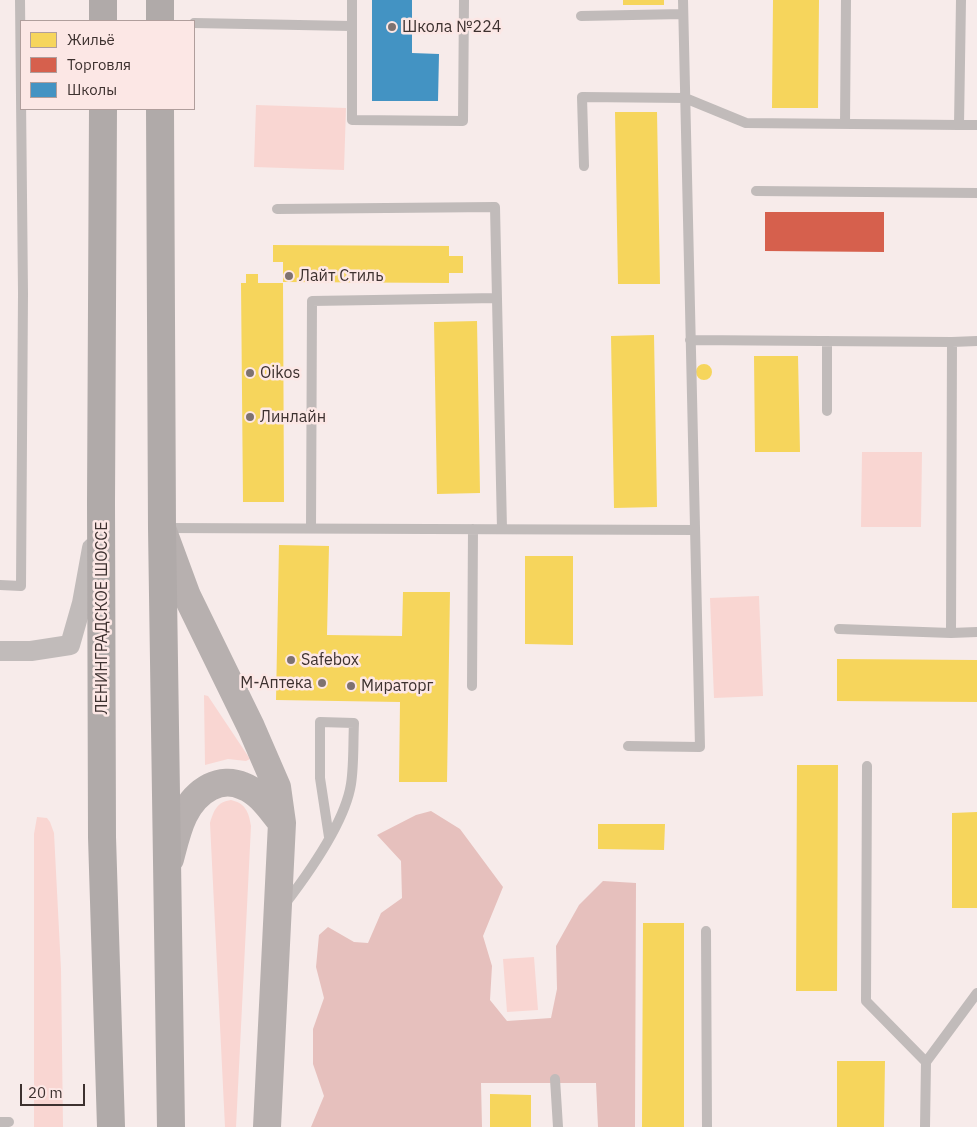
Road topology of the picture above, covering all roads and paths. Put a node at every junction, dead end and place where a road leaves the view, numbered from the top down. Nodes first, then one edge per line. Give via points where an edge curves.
1 (20, 0) edge
2 (103, 0) edge
3 (160, 0) edge
4 (352, 0) edge
5 (464, 0) edge
6 (683, 0) edge
7 (846, 0) edge
8 (961, 0) edge
9 (683, 14) junction
10 (581, 16) dead end
11 (20, 20) edge
12 (103, 20) edge
13 (160, 20) edge
14 (195, 23) edge
15 (351, 26) junction
16 (685, 98) junction
17 (21, 110) edge
18 (103, 110) edge
19 (160, 110) edge
20 (845, 124) junction
21 (958, 125) junction
22 (977, 125) edge
23 (584, 166) dead end
24 (756, 191) dead end
25 (977, 193) edge
26 (277, 209) dead end
27 (497, 298) junction
28 (690, 340) junction
29 (827, 341) junction
30 (977, 341) edge
31 (952, 342) junction
32 (828, 411) dead end
33 (101, 502) junction
34 (162, 528) junction
35 (311, 528) junction
36 (473, 529) junction
37 (502, 529) junction
38 (695, 530) junction
39 (0, 586) edge
40 (839, 629) dead end
41 (951, 632) junction
42 (977, 632) edge
43 (0, 651) edge
44 (472, 686) dead end
45 (628, 746) dead end
46 (867, 766) dead end
47 (282, 823) junction
48 (329, 837) junction
49 (166, 880) junction
50 (278, 913) junction
51 (706, 931) dead end
52 (977, 993) edge
53 (926, 1062) junction
54 (556, 1079) dead end
55 (111, 1127) edge
56 (170, 1127) edge
57 (267, 1127) edge
58 (558, 1127) edge
59 (707, 1127) edge
60 (925, 1127) edge

1 - 11 lane
2 - 12 main road
3 - 13 main road
4 - 15 lane
5 - 15 lane via 463,121 352,120
6 - 9 lane
7 - 20 lane
8 - 21 lane
9 - 10 lane
9 - 16 lane
14 - 15 lane
16 - 20 lane via 746,123
16 - 23 lane via 582,97
16 - 28 lane
17 - 39 lane via 21,586
18 - 33 main road, ЛЕНИНГРАДСКОЕ ШОССЕ
19 - 34 main road
20 - 21 lane
21 - 22 lane
24 - 25 lane
26 - 27 lane via 495,208
27 - 35 lane via 312,301
27 - 37 lane
28 - 29 lane
28 - 38 lane
29 - 31 lane
29 - 32 lane
30 - 31 lane
31 - 41 lane
33 - 43 street via 82,603 70,645 31,651
33 - 55 main road, ЛЕНИНГРАДСКОЕ ШОССЕ via 102,837
34 - 35 lane
34 - 47 street via 187,596 277,787
34 - 49 main road
35 - 36 lane
36 - 37 lane
36 - 44 lane
37 - 38 lane
38 - 45 lane via 700,747
40 - 41 lane
41 - 42 lane
46 - 53 lane via 866,1001
47 - 49 street via 261,798 244,786 217,784 202,791 190,802 176,833
47 - 50 street
48 - 48 lane via 320,778 320,722 354,723 351,785
48 - 50 lane via 308,873
49 - 56 main road
50 - 57 street
51 - 59 lane
52 - 53 lane
53 - 60 lane
54 - 58 lane

